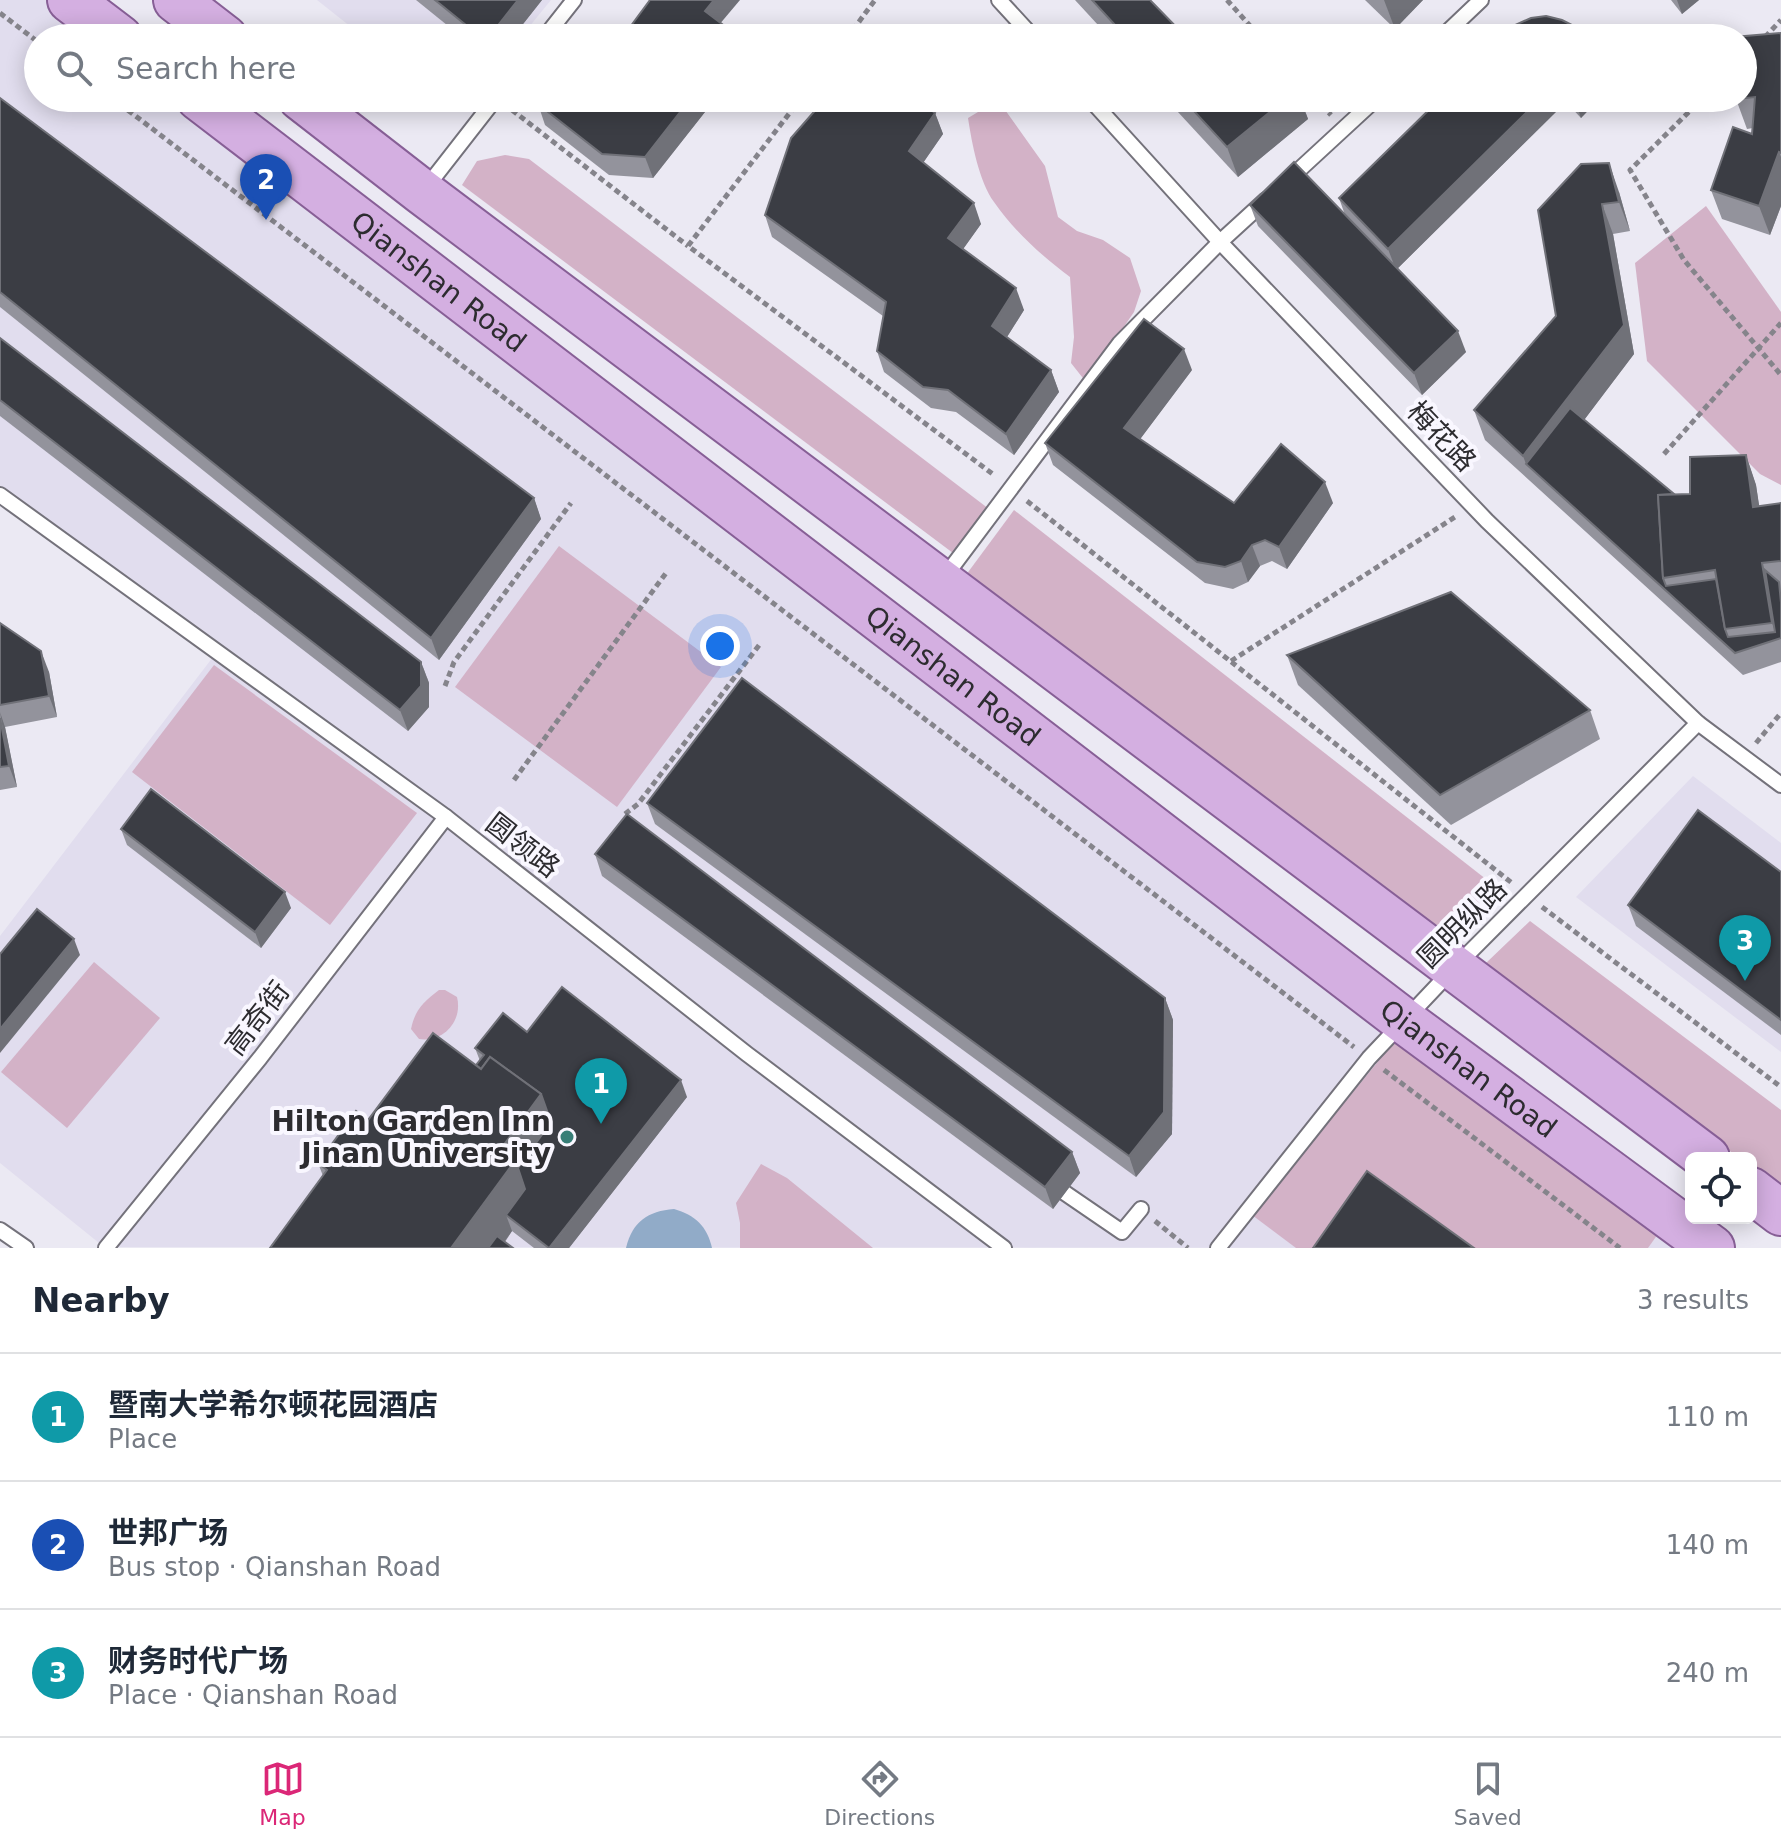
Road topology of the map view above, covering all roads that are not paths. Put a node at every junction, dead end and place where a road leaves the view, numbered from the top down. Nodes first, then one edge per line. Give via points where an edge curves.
1 (70, 0) edge
2 (176, 0) edge
3 (574, 0) edge
4 (999, 0) edge
5 (1481, 0) edge
6 (102, 24) edge
7 (207, 24) edge
8 (555, 24) edge
9 (1021, 24) edge
10 (1456, 24) edge
11 (217, 112) edge
12 (319, 112) edge
13 (494, 112) edge
14 (1102, 112) edge
15 (1362, 112) edge
16 (422, 192) junction
17 (1220, 242) junction
18 (0, 495) edge
19 (940, 582) junction
20 (1698, 723) junction
21 (1781, 785) edge
22 (446, 817) junction
23 (1453, 969) junction
24 (1404, 1021) junction
25 (1699, 1152) edge
26 (1065, 1193) edge
27 (1757, 1195) edge
28 (1141, 1209) road end
29 (1781, 1213) edge
30 (0, 1230) edge
31 (26, 1248) edge
32 (106, 1248) edge
33 (1004, 1248) edge
34 (1218, 1248) edge
35 (1712, 1248) edge

1 - 6 main road
2 - 7 main road
3 - 8 lane
4 - 9 lane
5 - 10 lane
11 - 24 main road, Qianshan Road
12 - 16 main road
13 - 16 lane
14 - 17 lane, 梅花路
15 - 17 lane
16 - 19 main road
17 - 19 lane via 1120,343
17 - 20 lane, 梅花路 via 1472,506
18 - 22 lane, 圆领路
19 - 23 main road
20 - 21 lane, 梅花路
20 - 23 lane, 圆明纵路
22 - 32 lane, 高奇街
22 - 33 lane, 圆领路
23 - 24 lane, 圆明纵路
23 - 25 main road
24 - 34 lane, 圆明纵路
24 - 35 main road, Qianshan Road
26 - 28 lane via 1122,1232
27 - 29 main road
30 - 31 lane

